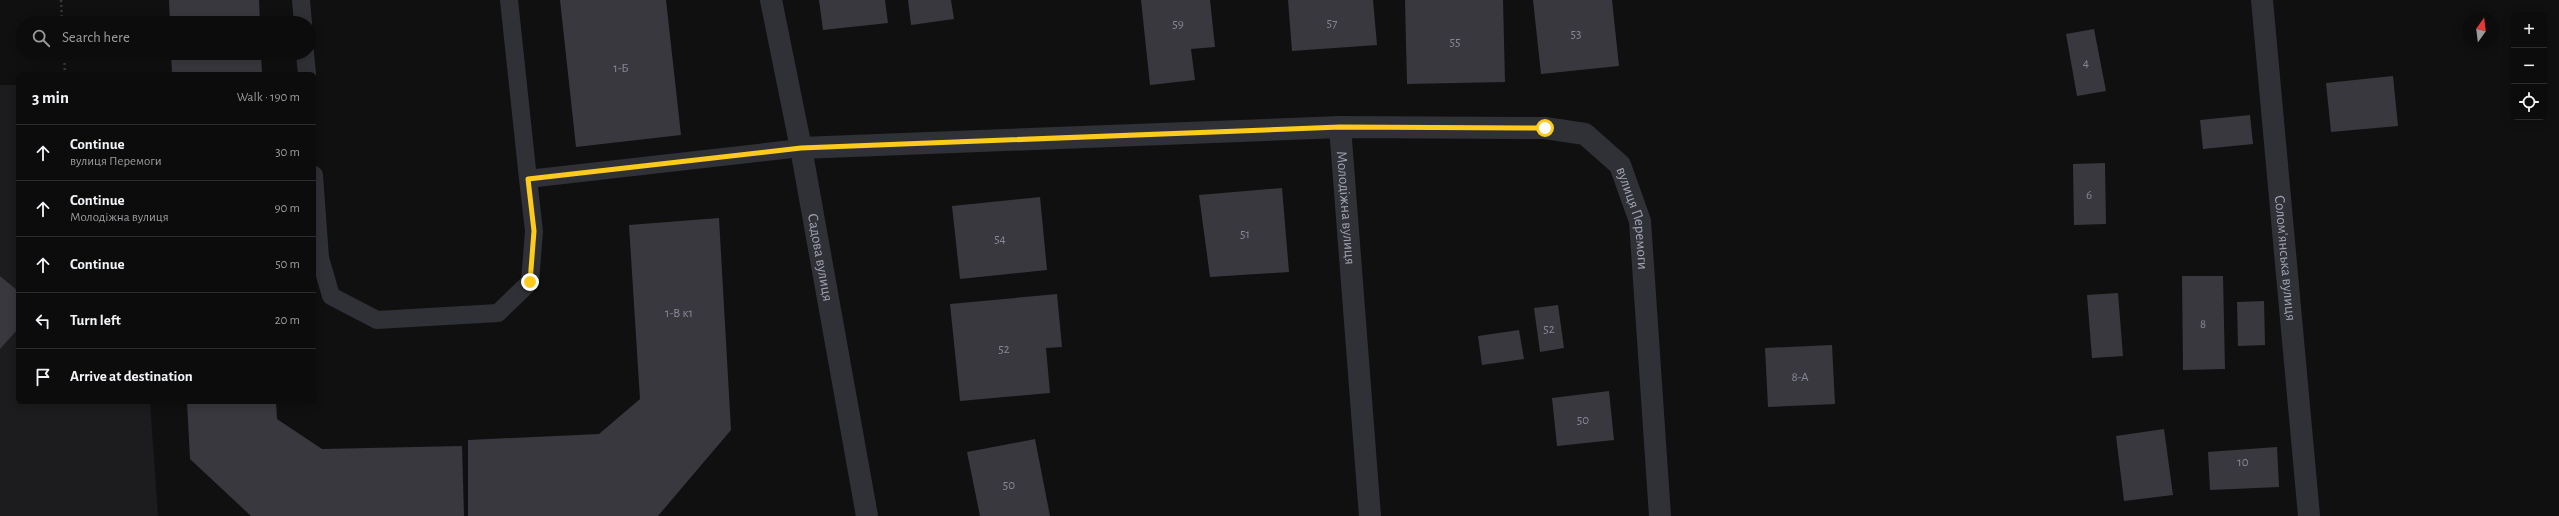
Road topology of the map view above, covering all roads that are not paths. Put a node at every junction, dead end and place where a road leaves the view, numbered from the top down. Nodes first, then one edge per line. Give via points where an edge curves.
1 (301, 0) edge
2 (509, 0) edge
3 (771, 0) edge
4 (2262, 0) edge
5 (302, 16) edge
6 (305, 60) edge
7 (306, 72) edge
8 (1340, 127) junction
9 (801, 148) junction
10 (528, 179) junction
11 (316, 202) edge
12 (866, 516) edge
13 (1370, 516) edge
14 (1660, 516) edge
15 (2309, 516) edge

1 - 5 lane
2 - 10 lane
3 - 9 street, Садова вулиця
4 - 15 street, Солом'янська вулиця
6 - 7 lane
8 - 9 street
8 - 13 street, Молодіжна вулиця
8 - 14 street, вулиця Перемоги via 1545,128 1585,134 1620,166 1640,221
9 - 10 lane
9 - 12 street, Садова вулиця
10 - 11 lane via 534,231 530,282 498,313 378,320 332,296 320,258

